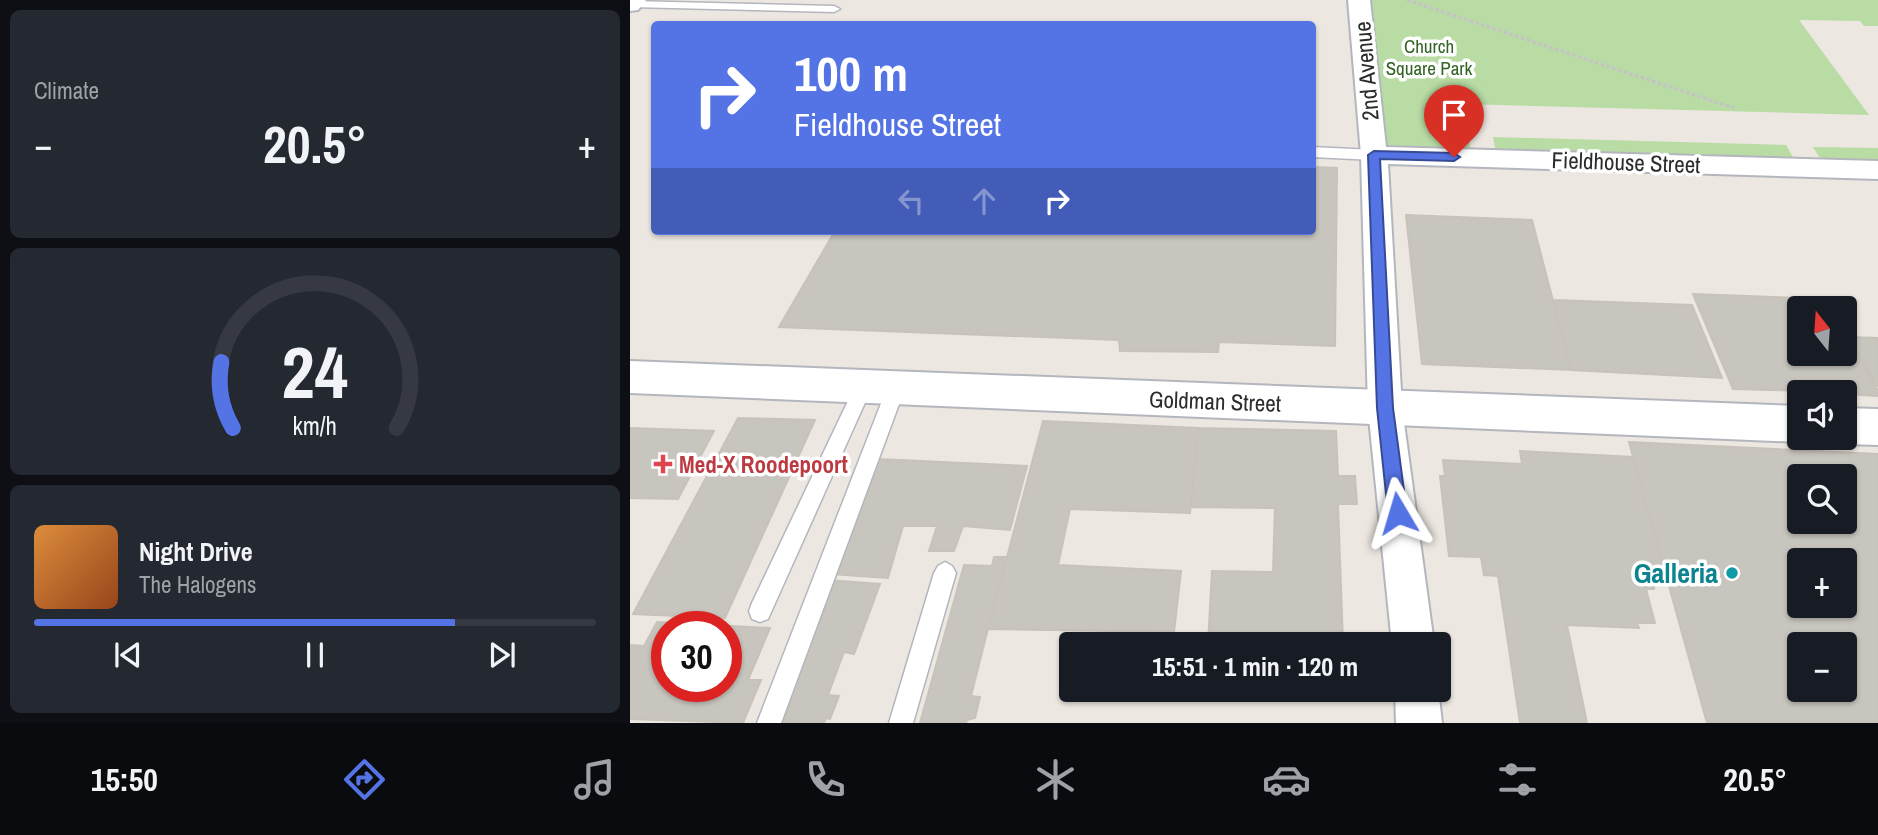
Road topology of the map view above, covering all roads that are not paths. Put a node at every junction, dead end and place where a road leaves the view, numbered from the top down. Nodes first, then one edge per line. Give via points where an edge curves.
1 (635, 0) edge
2 (1359, 0) edge
3 (630, 4) edge
4 (834, 9) dead end
5 (1316, 152) edge
6 (1374, 155) junction
7 (1878, 170) edge
8 (630, 377) edge
9 (879, 387) junction
10 (1385, 408) junction
11 (1787, 424) edge
12 (1857, 427) edge
13 (1878, 428) edge
14 (946, 573) dead end
15 (760, 611) dead end
16 (1412, 632) edge
17 (1418, 702) edge
18 (769, 723) edge
19 (901, 723) edge
20 (1419, 723) edge

1 - 3 street
2 - 6 street, 2nd Avenue
3 - 4 lane
5 - 6 lane
6 - 7 street, Fieldhouse Street
6 - 10 street, 2nd Avenue
8 - 9 street, Goldman Street
9 - 10 street, Goldman Street
9 - 15 lane
9 - 18 lane
10 - 11 street, Goldman Street
10 - 16 street, 2nd Avenue
12 - 13 street
14 - 19 lane
17 - 20 street

